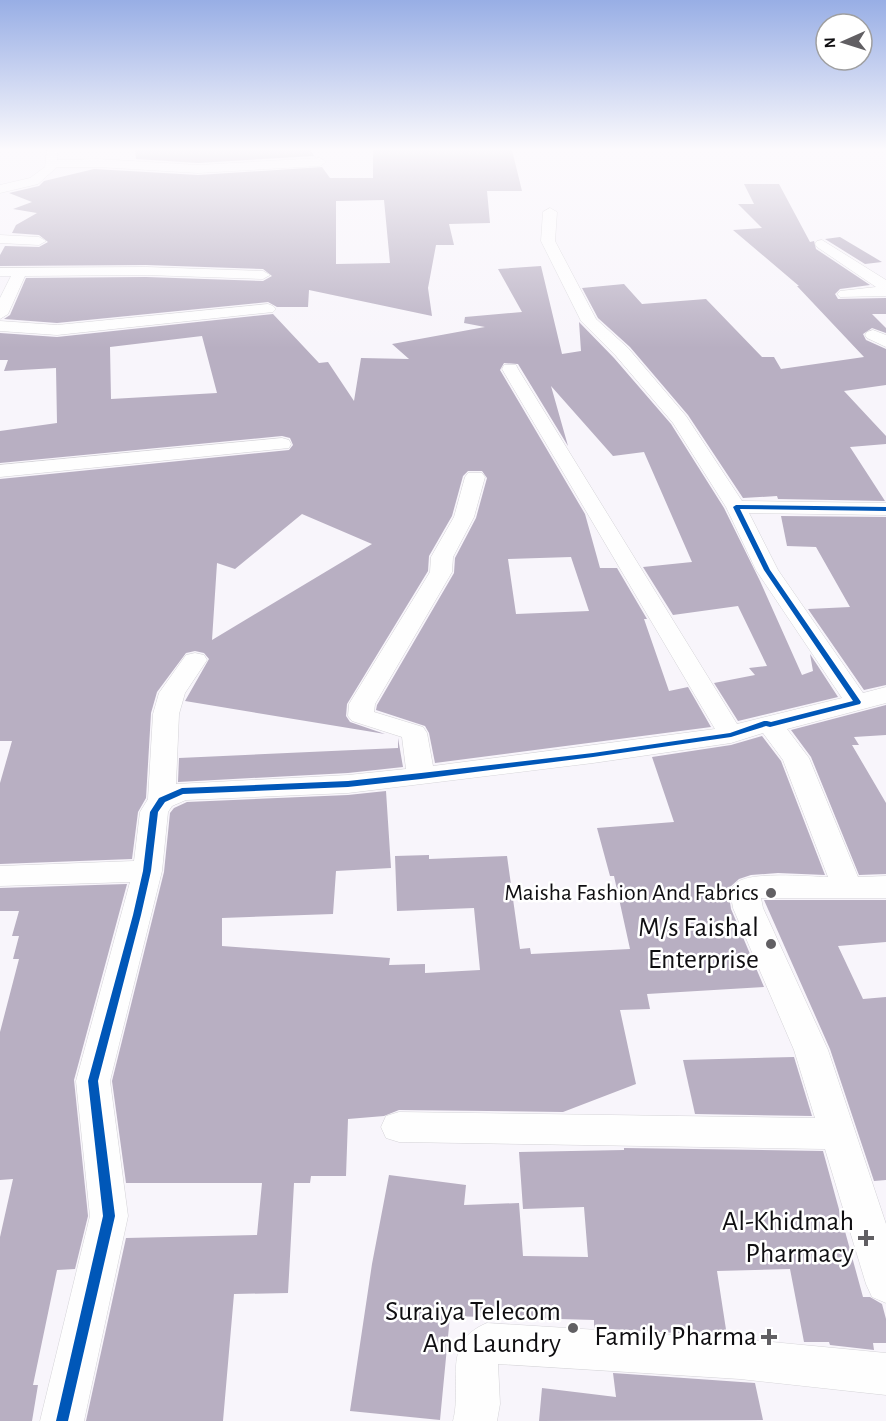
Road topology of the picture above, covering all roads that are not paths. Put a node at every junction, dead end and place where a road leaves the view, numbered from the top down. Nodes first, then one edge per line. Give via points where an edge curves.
1 (550, 215) edge
2 (0, 239) edge
3 (39, 241) dead end
4 (822, 244) dead end
5 (0, 272) edge
6 (20, 272) junction
7 (262, 275) dead end
8 (886, 289) edge
9 (846, 294) dead end
10 (268, 309) dead end
11 (0, 314) edge
12 (0, 326) edge
13 (510, 369) dead end
14 (282, 444) dead end
15 (0, 471) edge
16 (476, 477) dead end
17 (736, 507) junction
18 (886, 509) edge
19 (195, 660) dead end
20 (886, 695) edge
21 (857, 702) junction
22 (770, 725) junction
23 (731, 735) junction
24 (421, 776) junction
25 (162, 800) junction
26 (147, 872) junction
27 (0, 876) edge
28 (886, 887) edge
29 (847, 888) junction
30 (399, 1127) dead end
31 (837, 1134) junction
32 (886, 1284) edge
33 (886, 1374) edge
34 (62, 1421) edge
35 (475, 1421) edge

1 - 17 street via 548,241 589,321 622,352 680,420
2 - 3 street
4 - 8 street
5 - 6 street
6 - 7 street
6 - 11 street
8 - 9 street
10 - 12 street via 57,330
13 - 23 street
14 - 15 street
16 - 24 street via 464,517 442,557 441,572 362,704 362,716 414,733
17 - 18 street
17 - 21 street via 767,570
19 - 25 street via 172,693 166,714
20 - 21 street
21 - 22 street
22 - 23 street
22 - 29 street via 796,758
23 - 24 street
24 - 25 street via 182,791
25 - 26 street via 154,812
26 - 27 street
26 - 34 street via 93,1081 108,1216
28 - 29 street
29 - 31 street via 753,886 745,891 748,908 811,1050
30 - 31 street
31 - 32 street
33 - 35 street via 740,1359 487,1343 475,1362 479,1404

